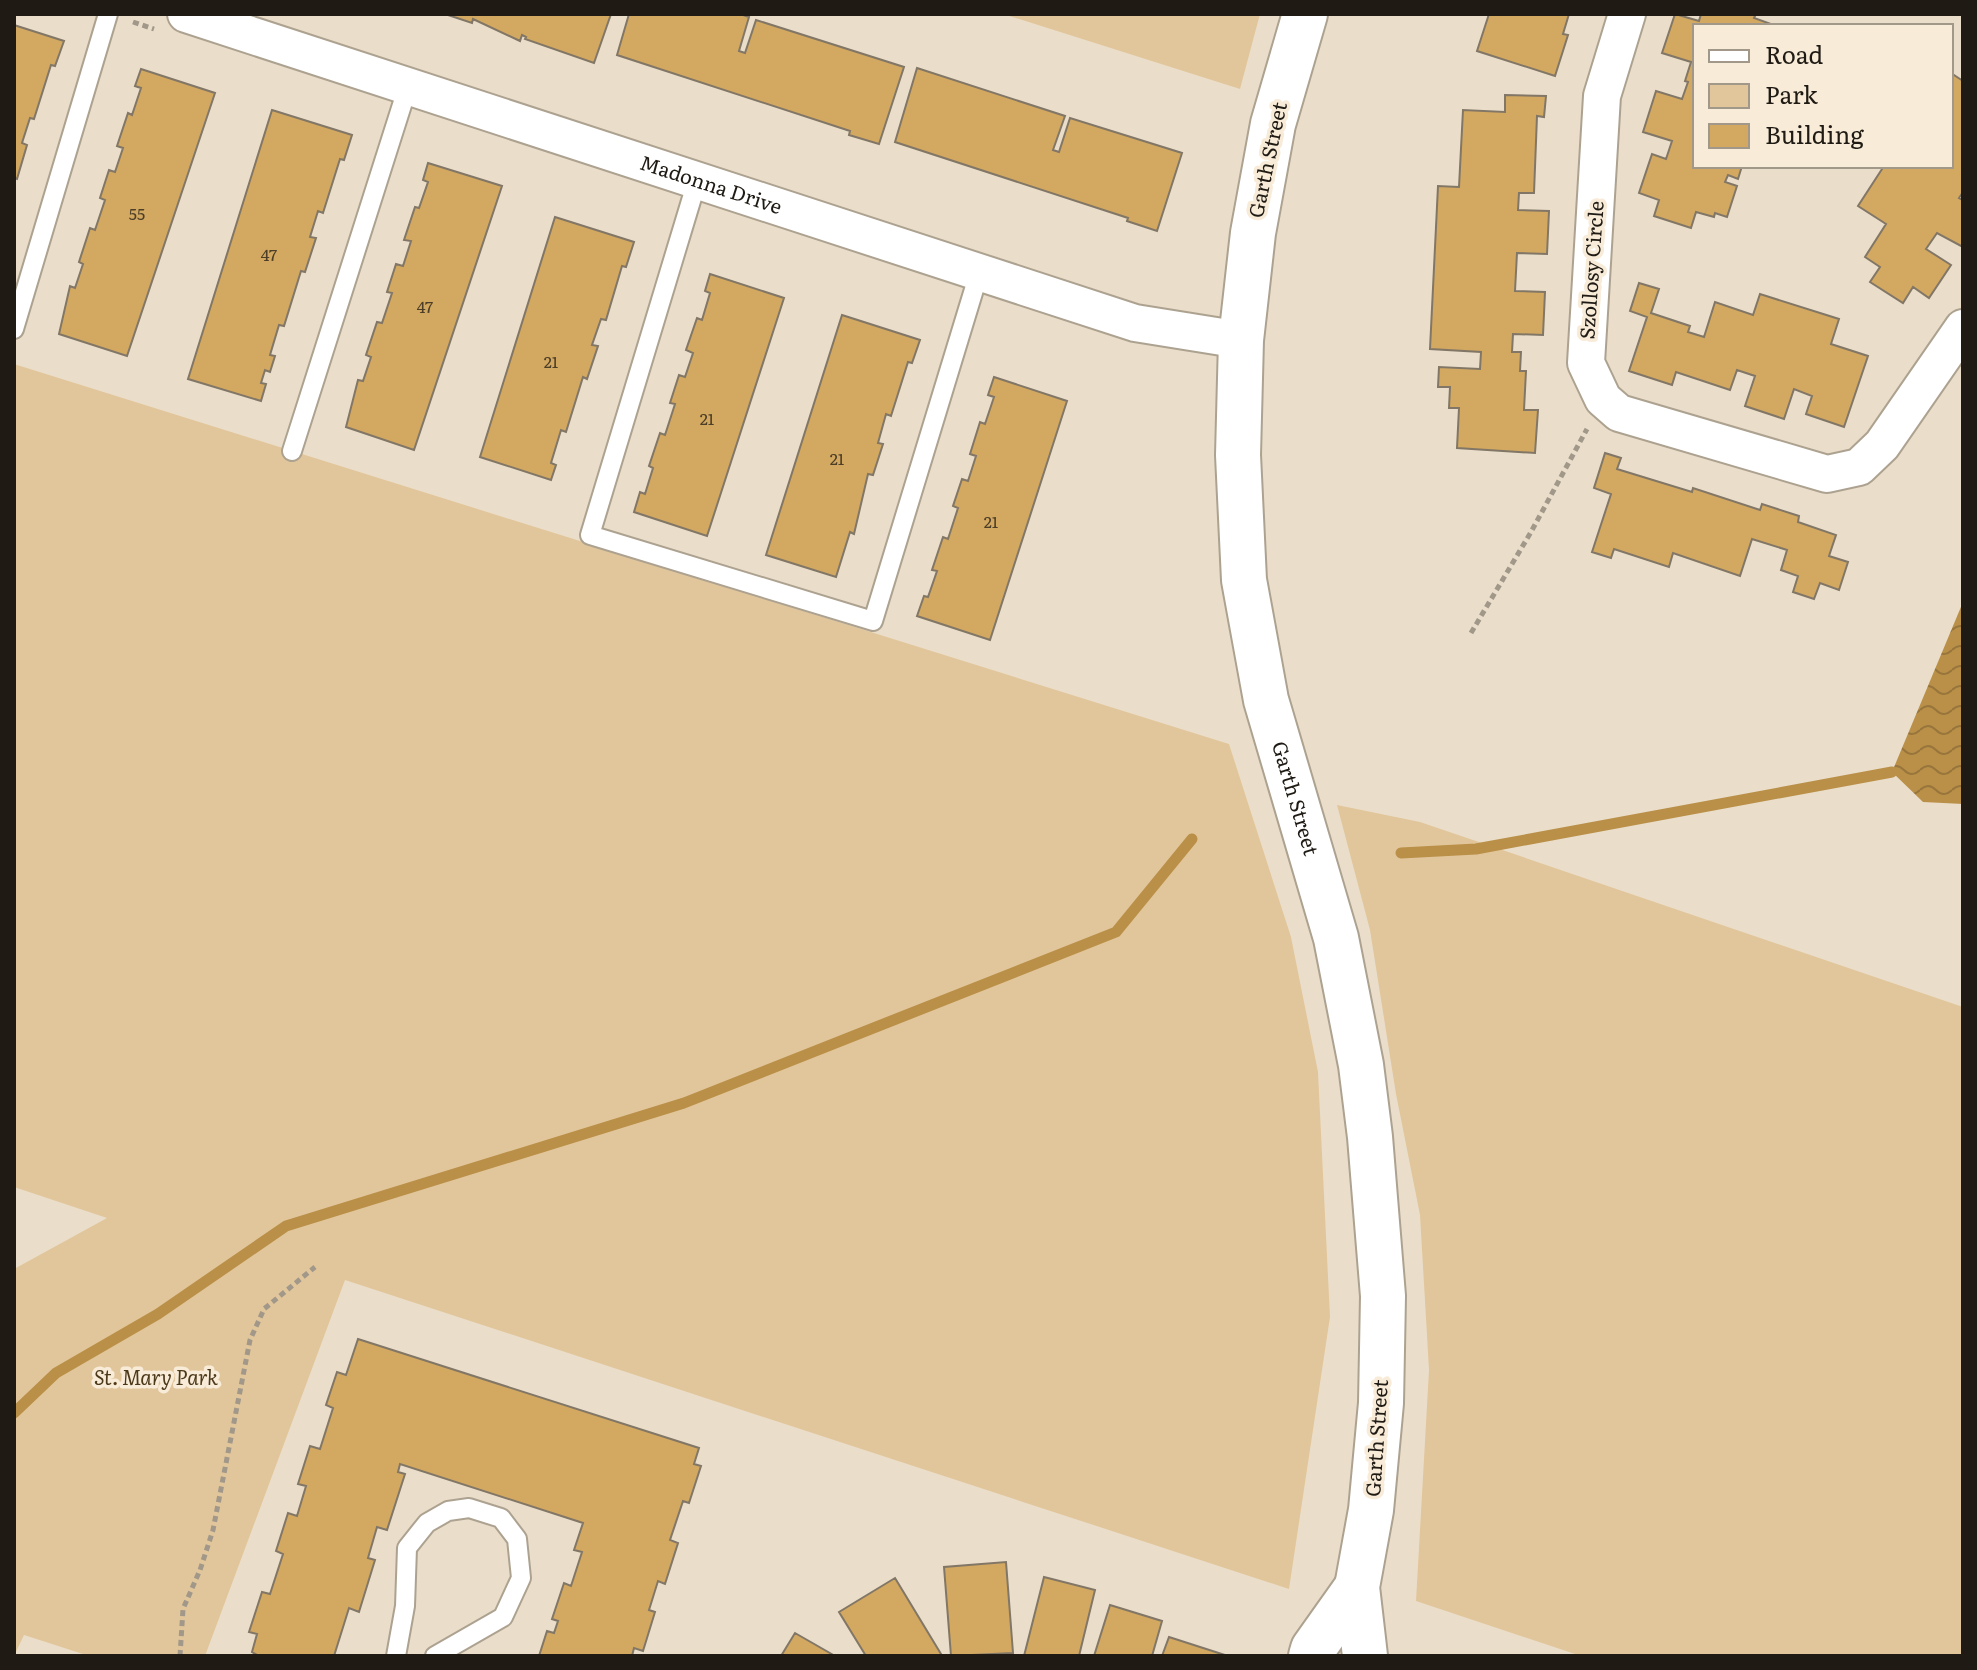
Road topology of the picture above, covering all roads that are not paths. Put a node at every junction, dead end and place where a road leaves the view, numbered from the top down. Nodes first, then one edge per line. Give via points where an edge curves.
1 (108, 14) edge
2 (186, 14) edge
3 (1305, 14) edge
4 (1627, 14) edge
5 (408, 86) junction
6 (697, 181) junction
7 (979, 273) junction
8 (1963, 328) edge
9 (14, 329) edge
10 (1241, 340) junction
11 (292, 451) dead end
12 (1357, 1587) junction
13 (396, 1656) edge
14 (435, 1656) edge
15 (1311, 1656) edge
16 (1365, 1656) edge

1 - 9 lane
2 - 5 street, Madonna Drive
3 - 10 street, Garth Street via 1273,124
4 - 8 street, Szollosy Circle via 1602,96 1586,363 1603,399 1619,413 1827,474 1859,467 1882,445
5 - 6 street, Madonna Drive
5 - 11 lane
6 - 7 street, Madonna Drive
6 - 7 lane via 590,535 873,621
7 - 10 street, Madonna Drive via 1135,323
10 - 12 street, Garth Street via 1238,455 1244,580 1266,700 1336,938 1361,1065 1377,1206 1383,1296 1381,1403
12 - 15 street, Garth Street
12 - 16 street, Garth Street
13 - 14 lane via 407,1548 427,1523 448,1511 469,1508 501,1518 517,1539 521,1578 503,1617

